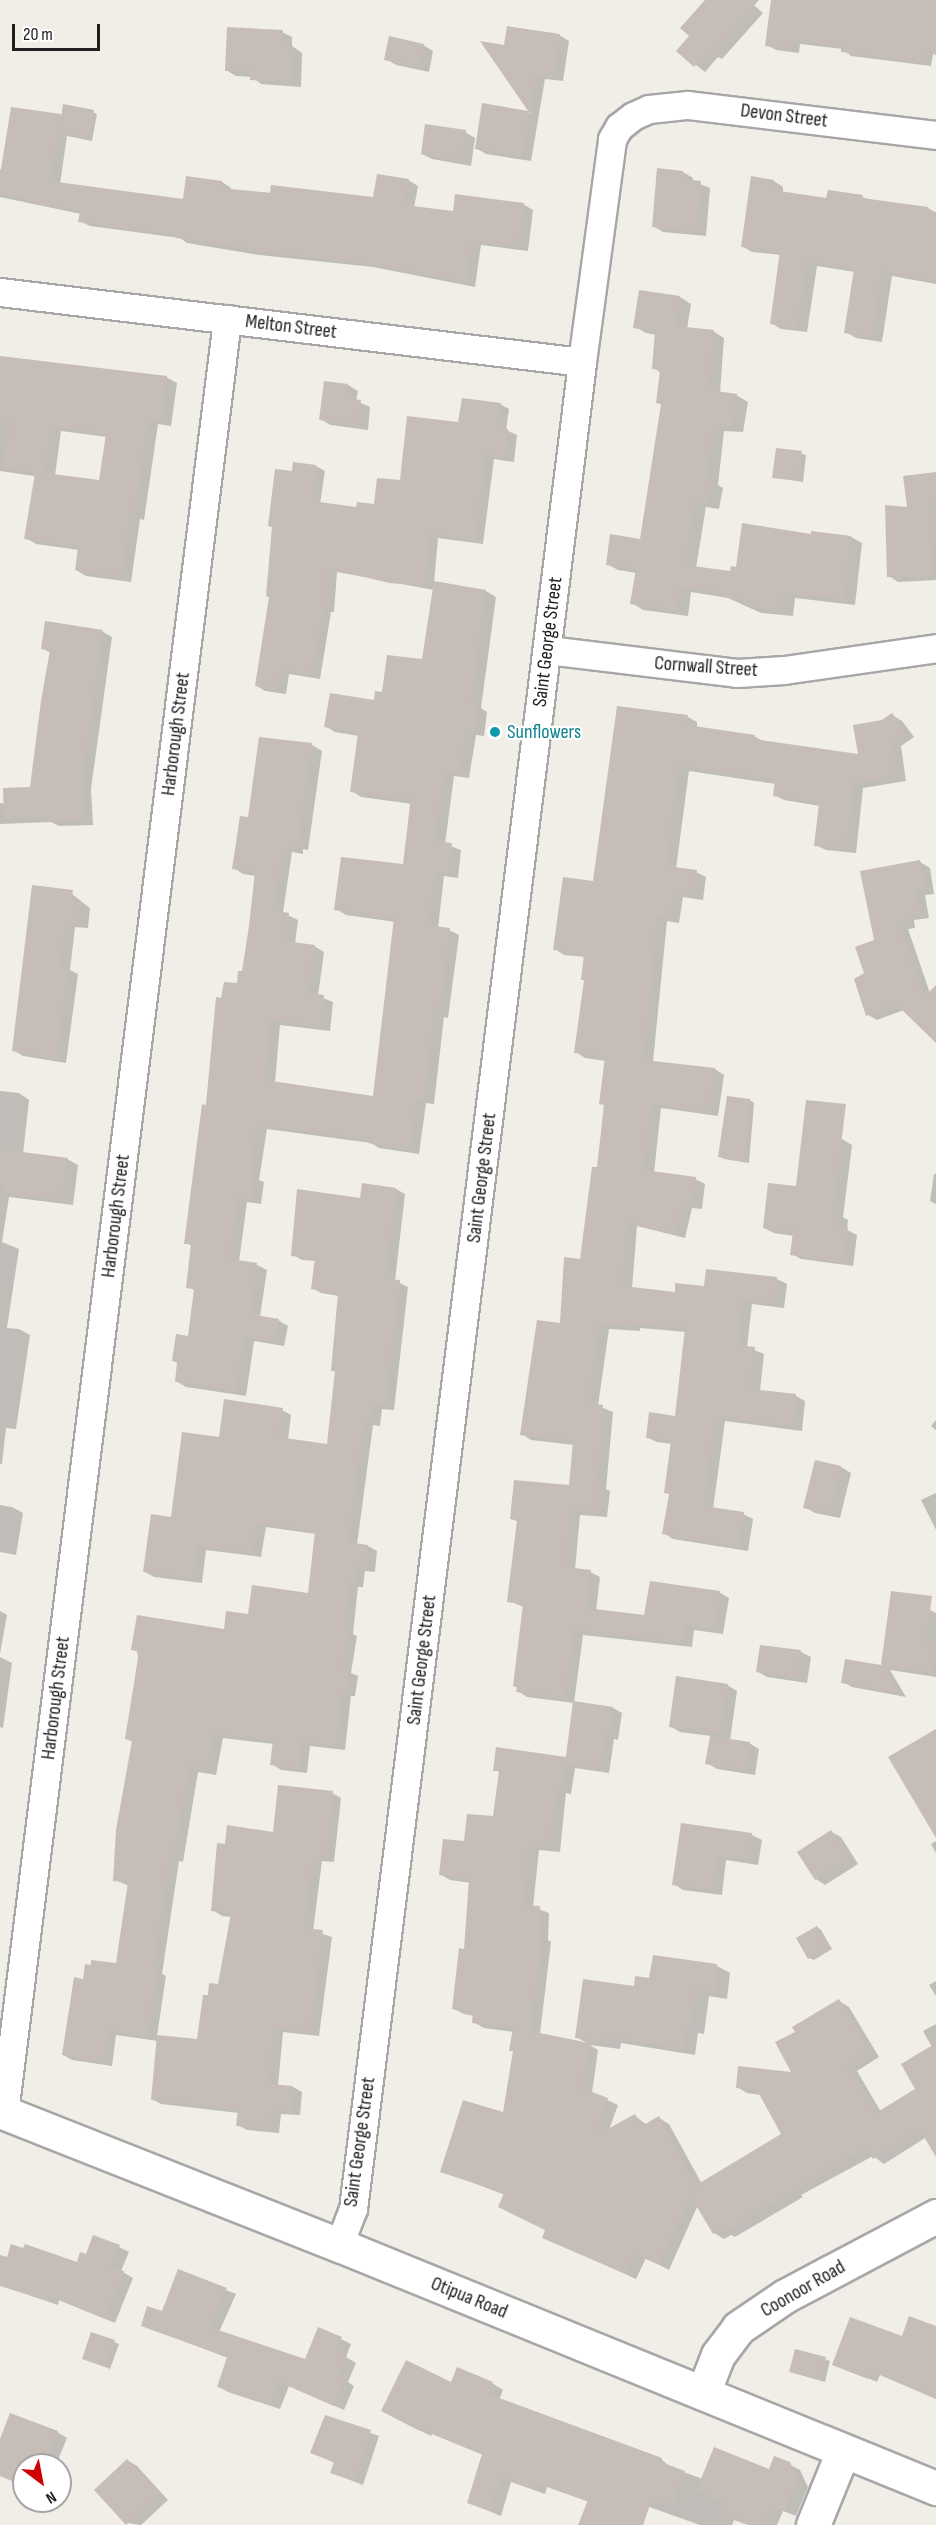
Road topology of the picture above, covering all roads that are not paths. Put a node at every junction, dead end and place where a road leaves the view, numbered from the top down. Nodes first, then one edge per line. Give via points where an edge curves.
1 (633, 116) joint
2 (936, 135) edge
3 (0, 292) edge
4 (227, 319) junction
5 (582, 362) junction
6 (936, 648) edge
7 (548, 650) junction
8 (2, 2112) edge
9 (936, 2216) edge
10 (339, 2245) junction
11 (703, 2393) junction
12 (843, 2451) junction
13 (936, 2488) edge
14 (813, 2525) edge

1 - 2 street, Devon Street via 666,106 688,105
1 - 5 street, Saint George Street via 619,127 608,156
3 - 4 street, Melton Street
4 - 5 street, Melton Street
4 - 8 street, Harborough Street
5 - 7 street, Saint George Street
6 - 7 street, Cornwall Street via 737,673
7 - 10 street, Saint George Street via 353,2209
8 - 10 street, Otipua Road
9 - 11 street, Coonoor Road via 785,2296 738,2328 718,2355
10 - 11 street, Otipua Road
11 - 12 street, Otipua Road
12 - 13 street, Otipua Road
12 - 14 street

